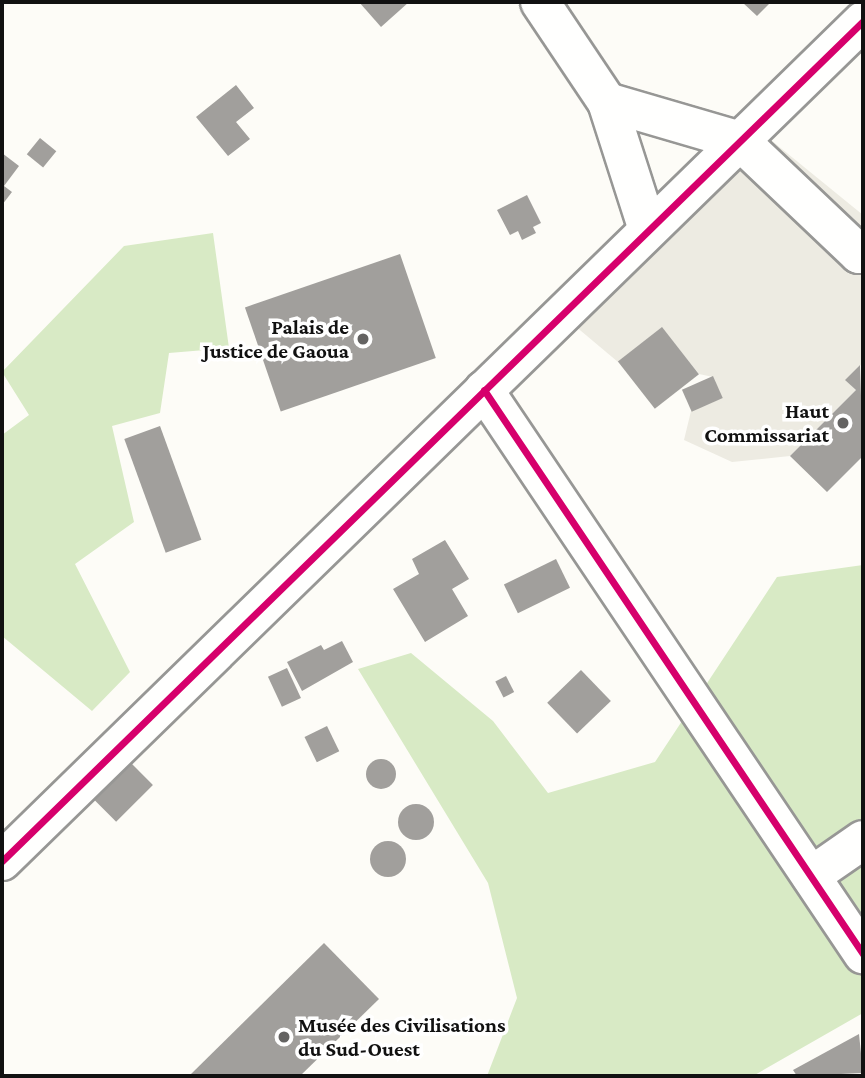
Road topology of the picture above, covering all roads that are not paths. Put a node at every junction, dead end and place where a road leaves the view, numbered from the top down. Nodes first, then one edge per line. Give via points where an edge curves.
1 (540, 2) edge
2 (863, 21) edge
3 (607, 102) junction
4 (740, 141) junction
5 (648, 230) junction
6 (863, 251) edge
7 (484, 390) junction
8 (863, 841) edge
9 (2, 861) edge
10 (811, 876) junction
11 (863, 954) edge

1 - 3 street
2 - 4 street
3 - 4 street
3 - 5 street
4 - 5 street
4 - 6 street via 859,254
5 - 7 street
7 - 9 street
7 - 10 street
8 - 10 street
10 - 11 street

